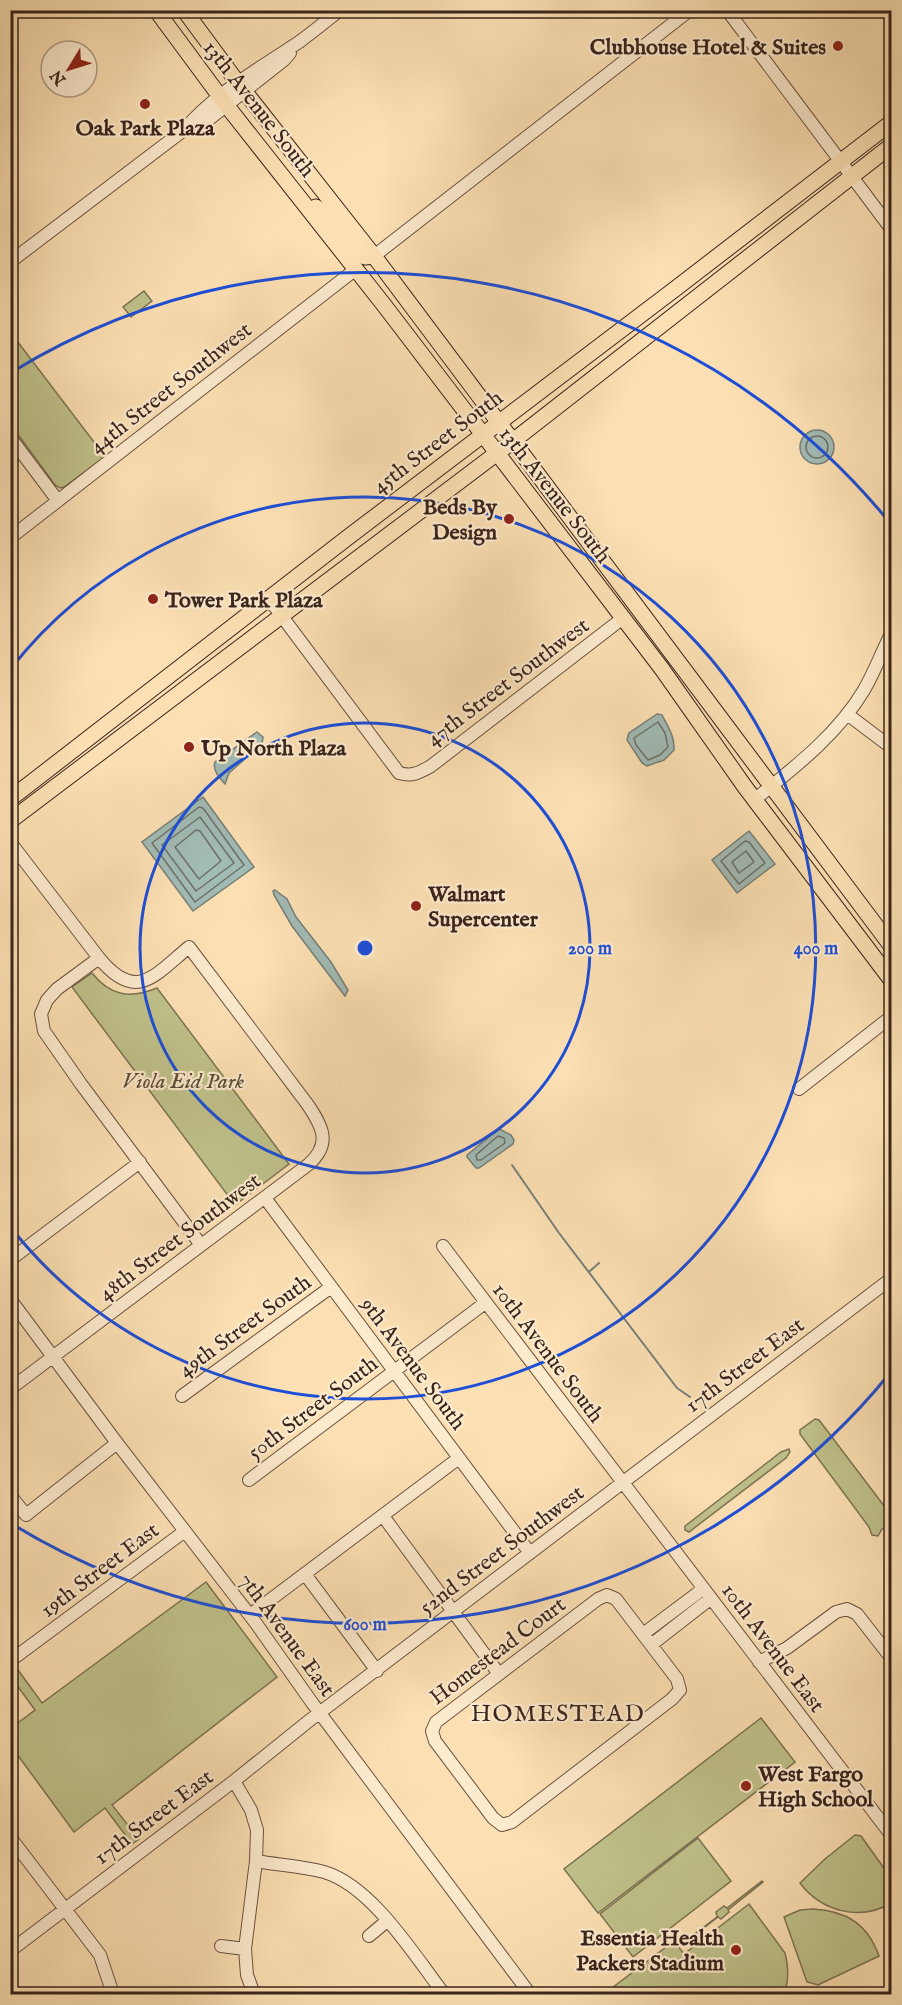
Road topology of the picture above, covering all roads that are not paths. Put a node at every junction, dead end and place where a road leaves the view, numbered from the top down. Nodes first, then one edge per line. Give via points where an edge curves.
1 (156, 10) edge
2 (183, 10) edge
3 (340, 10) edge
4 (690, 10) edge
5 (727, 10) edge
6 (241, 87) junction
7 (223, 101) junction
8 (891, 122) edge
9 (891, 145) edge
10 (839, 162) junction
11 (851, 177) junction
12 (293, 188) junction
13 (782, 206) junction
14 (891, 230) edge
15 (735, 243) junction
16 (750, 254) junction
17 (374, 256) junction
18 (10, 262) edge
19 (356, 269) junction
20 (657, 302) junction
21 (670, 317) junction
22 (435, 338) junction
23 (585, 383) junction
24 (498, 422) junction
25 (481, 434) junction
26 (10, 437) edge
27 (513, 441) junction
28 (496, 453) junction
29 (423, 480) junction
30 (58, 501) junction
31 (10, 538) edge
32 (347, 538) junction
33 (361, 556) junction
34 (315, 591) junction
35 (269, 599) junction
36 (282, 616) junction
37 (623, 618) junction
38 (891, 632) edge
39 (203, 650) junction
40 (693, 684) junction
41 (129, 708) junction
42 (847, 714) junction
43 (140, 723) junction
44 (891, 748) edge
45 (66, 779) junction
46 (771, 786) junction
47 (10, 799) edge
48 (754, 800) junction
49 (10, 821) edge
50 (10, 842) edge
51 (849, 925) junction
52 (891, 947) edge
53 (99, 958) junction
54 (891, 965) edge
55 (891, 981) edge
56 (891, 1016) edge
57 (799, 1089) dead end
58 (140, 1162) junction
59 (265, 1198) junction
60 (201, 1245) junction
61 (443, 1246) dead end
62 (10, 1260) edge
63 (891, 1278) edge
64 (331, 1287) junction
65 (10, 1299) edge
66 (485, 1303) junction
67 (52, 1356) junction
68 (394, 1372) junction
69 (10, 1389) edge
70 (182, 1396) dead end
71 (117, 1443) junction
72 (459, 1458) junction
73 (249, 1480) dead end
74 (621, 1483) junction
75 (10, 1495) edge
76 (383, 1516) junction
77 (185, 1531) junction
78 (530, 1553) junction
79 (305, 1574) junction
80 (707, 1594) junction
81 (452, 1612) junction
82 (250, 1615) junction
83 (643, 1634) junction
84 (651, 1645) junction
85 (891, 1659) edge
86 (10, 1661) edge
87 (759, 1662) junction
88 (377, 1671) junction
89 (499, 1674) junction
90 (320, 1713) junction
91 (234, 1780) junction
92 (891, 1836) edge
93 (10, 1837) edge
94 (256, 1862) junction
95 (65, 1909) junction
96 (387, 1921) junction
97 (369, 1936) dead end
98 (221, 1946) dead end
99 (245, 1949) junction
100 (10, 1951) edge
101 (112, 1995) edge
102 (254, 1995) edge
103 (444, 1995) edge
104 (530, 1995) edge

1 - 7 main road, 13th Avenue South
2 - 6 main road, 13th Avenue South
3 - 6 street via 298,42 284,60
4 - 17 street
5 - 10 street
6 - 7 street
6 - 17 main road, 13th Avenue South
7 - 12 main road, 13th Avenue South
7 - 18 street via 198,113 184,130
8 - 10 main road, 45th Street South
9 - 11 main road, 45th Street South
10 - 11 street
10 - 13 main road, 45th Street South
11 - 14 street
11 - 16 main road, 45th Street South
12 - 17 main road via 332,220 359,254
12 - 19 main road, 13th Avenue South
13 - 15 main road, 45th Street South
13 - 16 main road via 770,224 746,244
15 - 20 main road, 45th Street South
15 - 21 main road via 729,254 672,299 667,312
16 - 21 main road, 45th Street South
17 - 22 main road, 13th Avenue South
19 - 22 main road via 363,265 372,269 403,309
19 - 25 main road, 13th Avenue South
19 - 30 street, 44th Street Southwest
20 - 23 main road via 658,318
20 - 24 main road, 45th Street South
21 - 23 main road, 45th Street South
22 - 24 main road, 13th Avenue South
23 - 27 main road, 45th Street South
24 - 25 main road, 45th Street South
24 - 27 main road, 13th Avenue South
25 - 28 main road, 13th Avenue South
25 - 29 main road, 45th Street South
26 - 30 street
27 - 28 main road, 45th Street South
27 - 40 main road, 13th Avenue South
28 - 33 main road, 45th Street South
28 - 37 main road, 13th Avenue South
29 - 32 main road, 45th Street South
29 - 33 main road via 366,534 358,547
30 - 31 street, 44th Street Southwest
32 - 34 main road via 351,553 320,581
32 - 35 main road, 45th Street South
33 - 34 main road, 45th Street South
34 - 36 main road, 45th Street South
35 - 36 street
35 - 39 main road, 45th Street South
36 - 37 street, 47th Street Southwest via 399,773 407,775 416,775 431,766
36 - 43 main road, 45th Street South
37 - 40 main road via 632,616 638,621
37 - 48 main road, 13th Avenue South
38 - 42 street via 865,688
39 - 41 main road, 45th Street South
39 - 43 main road via 191,666 141,708
40 - 46 main road, 13th Avenue South
41 - 45 main road via 131,715 124,728
41 - 47 main road, 45th Street South
42 - 44 street
42 - 46 street via 822,742
43 - 45 main road, 45th Street South
45 - 49 main road, 45th Street South
46 - 48 street
46 - 52 main road, 13th Avenue South
48 - 51 main road, 13th Avenue South
50 - 53 street
51 - 54 main road via 879,948
51 - 55 main road, 13th Avenue South
53 - 58 street via 47,1000 41,1022 53,1045
53 - 59 street, 48th Street Southwest via 120,979 143,981 189,947 320,1123 323,1143 315,1159
56 - 57 street
58 - 60 street
58 - 62 street
59 - 60 street, 48th Street Southwest
59 - 64 street, 9th Avenue South
60 - 67 street, 48th Street Southwest
61 - 66 street, 10th Avenue South
63 - 74 street, 17th Street East
64 - 68 street, 9th Avenue South
64 - 70 street, 49th Street South
65 - 67 street, 7th Avenue East
66 - 68 street, 50th Street South
66 - 74 street, 10th Avenue South
67 - 69 street, 48th Street Southwest
67 - 71 street, 7th Avenue East
68 - 72 street, 9th Avenue South
68 - 73 street, 50th Street South
71 - 75 street via 26,1515
71 - 77 street, 7th Avenue East
72 - 76 street
72 - 78 street, 9th Avenue South
74 - 78 street, 52nd Street Southwest
74 - 80 street, 10th Avenue East
76 - 79 street
76 - 81 street
77 - 82 street, 7th Avenue East
77 - 86 street, 19th Street East
78 - 81 street, 52nd Street Southwest
79 - 82 street
79 - 88 street
80 - 83 street
80 - 84 street
80 - 87 street, 10th Avenue East
81 - 88 street, 52nd Street Southwest
81 - 89 street
82 - 90 street, 7th Avenue East
83 - 84 street, Homestead Court
83 - 89 street, Homestead Court via 616,1599 607,1595
84 - 89 street, Homestead Court via 677,1679 680,1690 513,1822 502,1825 435,1741 432,1731 436,1722
85 - 87 street via 857,1614 842,1609 787,1648
87 - 92 street, 10th Avenue East
88 - 90 street, 52nd Street Southwest
90 - 91 street, 17th Street East
90 - 104 street, 7th Avenue East
91 - 94 street via 251,1810 256,1830
91 - 95 street, 17th Street East
93 - 95 street
94 - 96 street via 324,1872 347,1882 369,1898
94 - 99 street
95 - 100 street, 17th Street East
95 - 101 street via 100,1955
96 - 97 street
96 - 103 street
98 - 99 street
99 - 102 street

